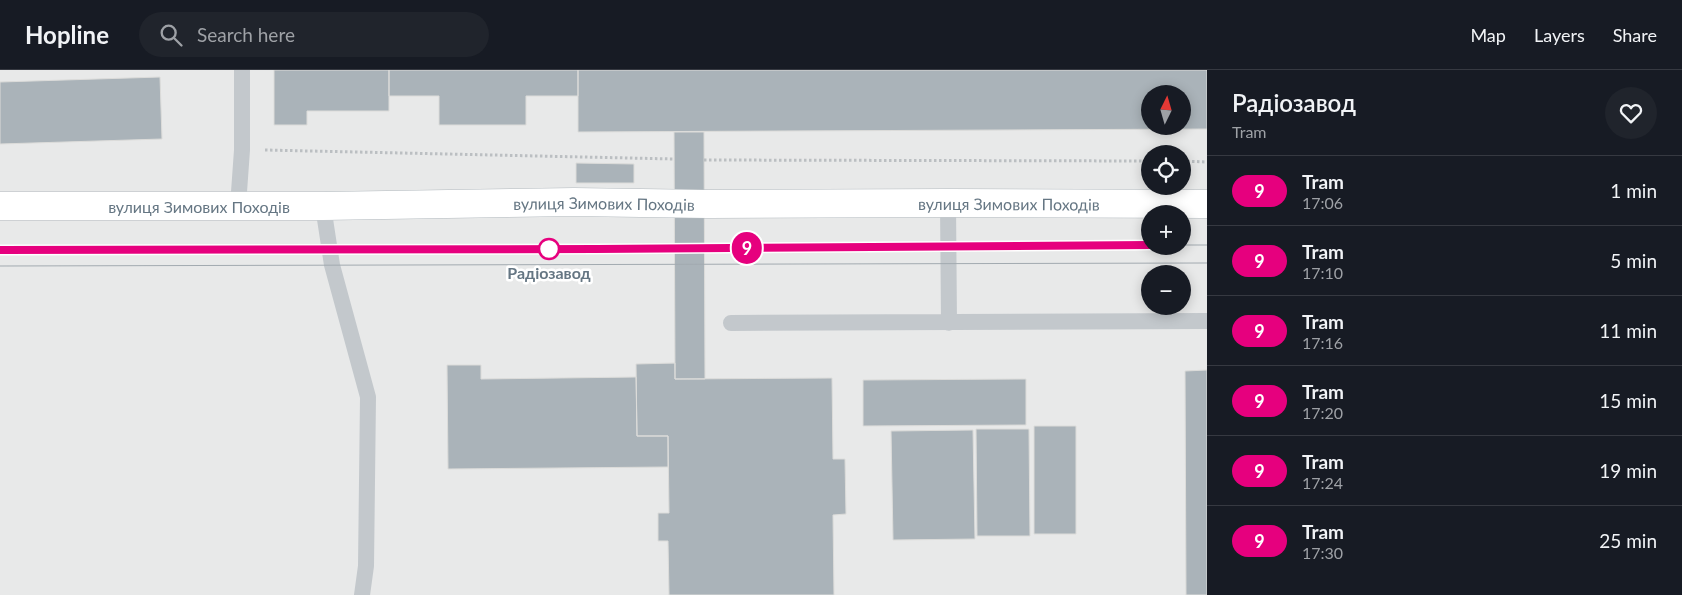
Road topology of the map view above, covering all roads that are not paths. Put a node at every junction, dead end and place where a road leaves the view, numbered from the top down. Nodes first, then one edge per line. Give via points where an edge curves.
1 (242, 70) edge
2 (948, 203) junction
3 (1207, 204) edge
4 (0, 206) edge
5 (238, 206) junction
6 (323, 206) junction
7 (1207, 321) edge
8 (731, 323) dead end
9 (949, 323) junction
10 (362, 595) edge

1 - 5 lane
2 - 3 main road, вулиця Зимових Походів
2 - 6 main road, вулиця Зимових Походів via 574,202
2 - 9 lane
4 - 5 main road, вулиця Зимових Походів
5 - 6 main road, вулиця Зимових Походів
6 - 10 lane via 332,266 368,397 366,566
7 - 9 lane
8 - 9 lane

